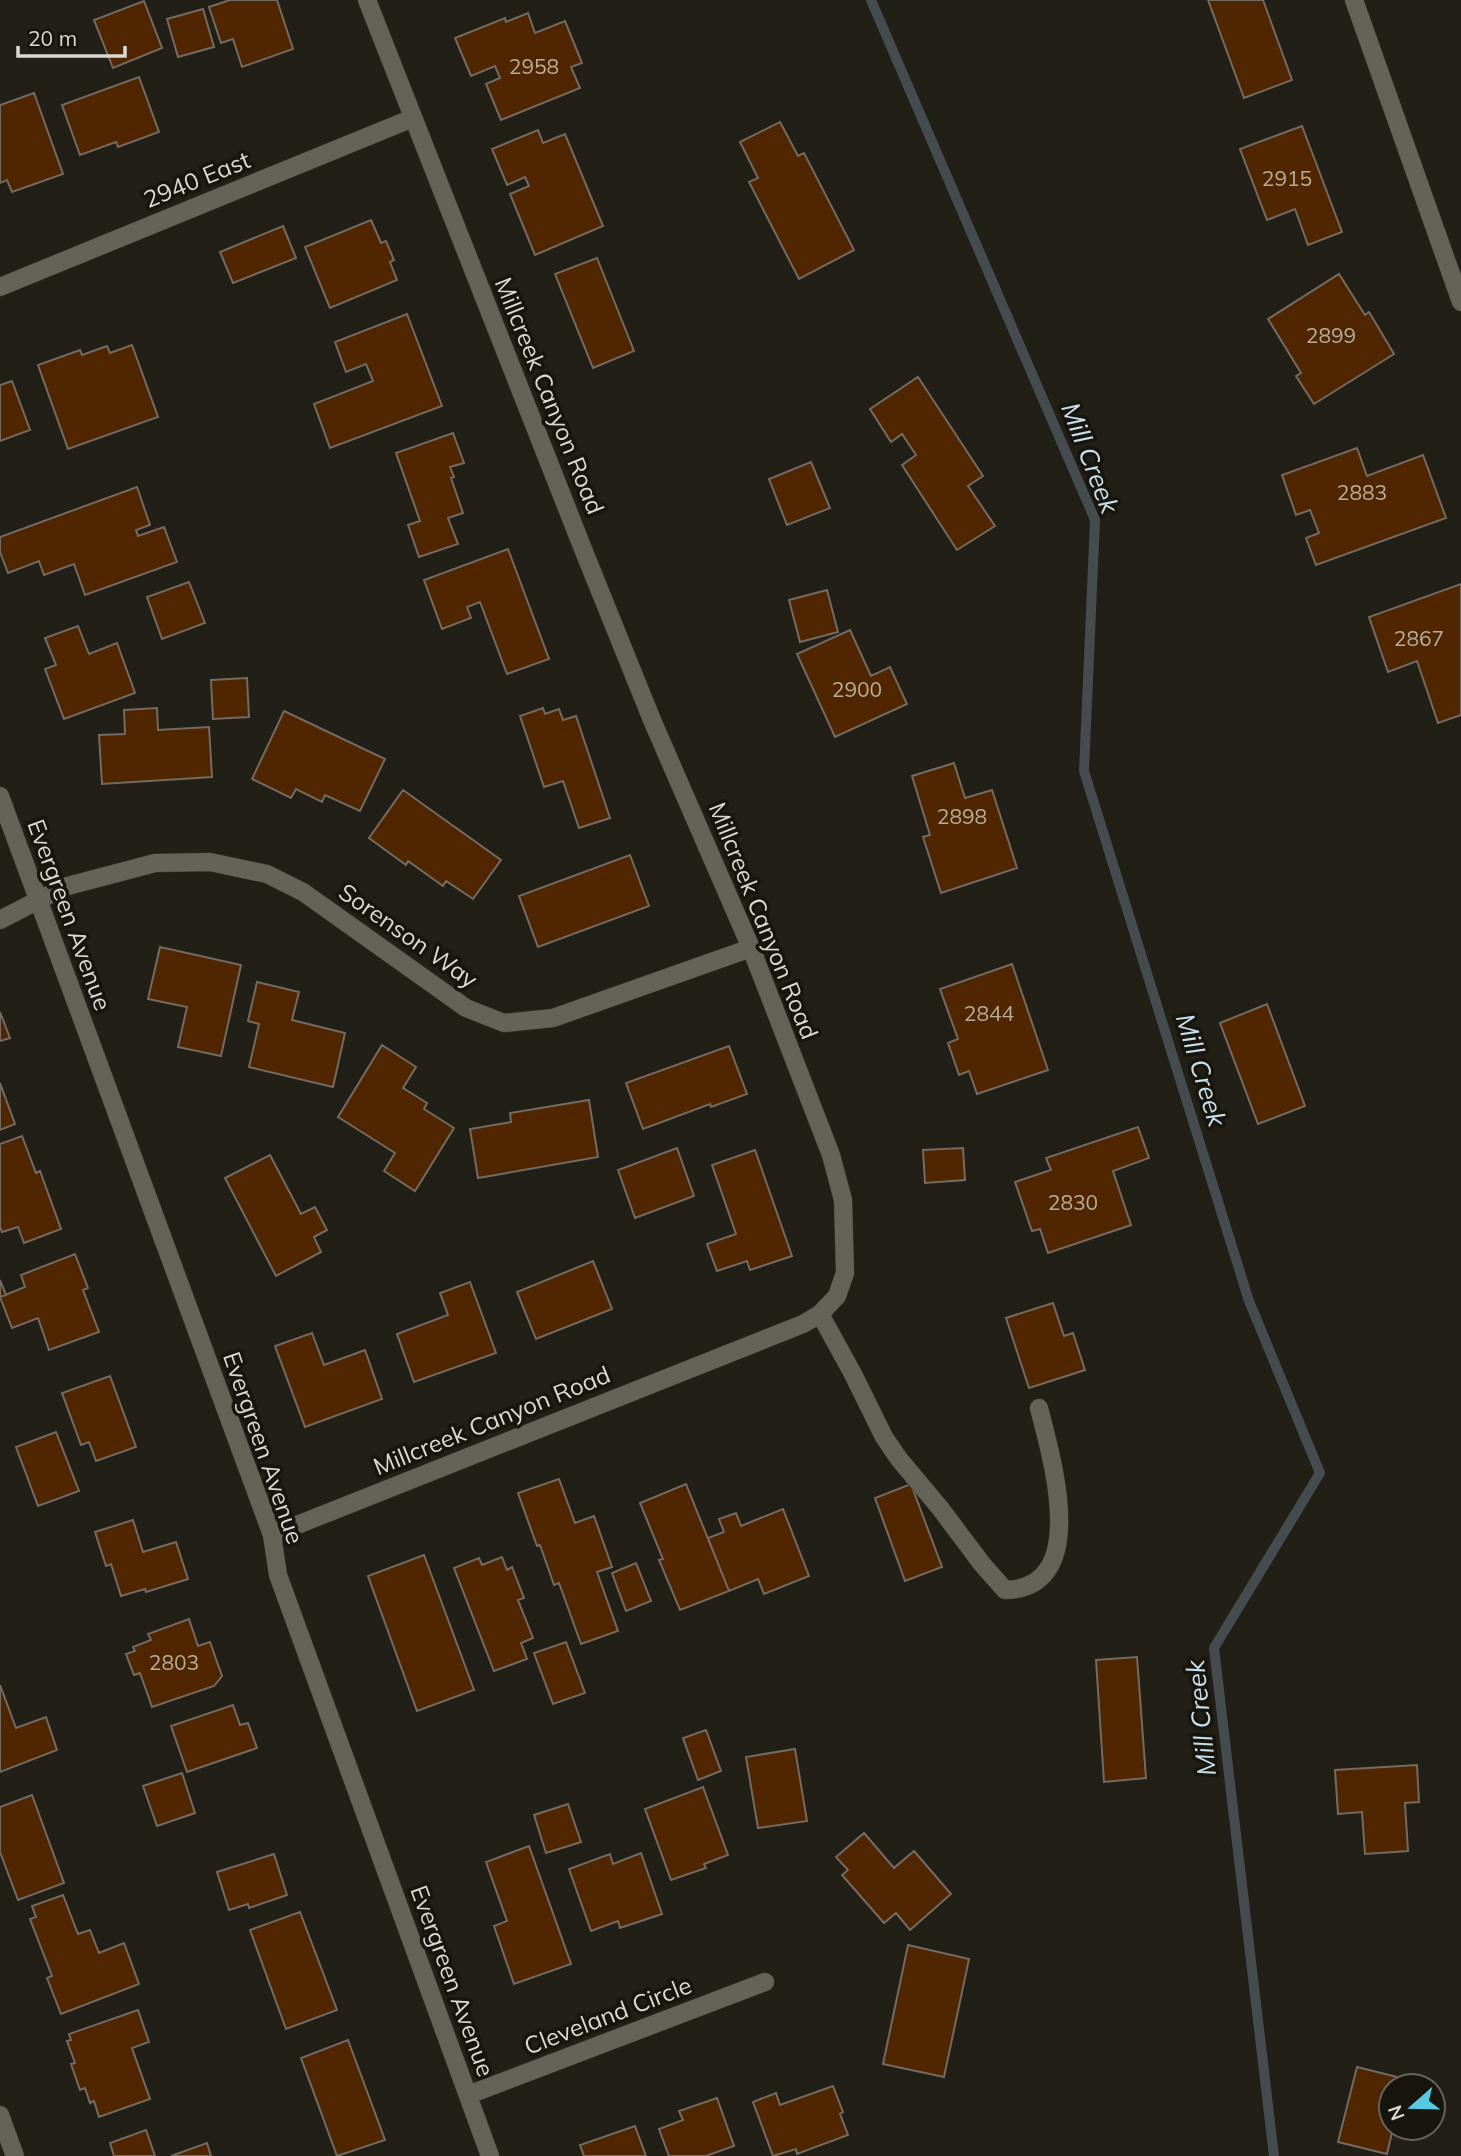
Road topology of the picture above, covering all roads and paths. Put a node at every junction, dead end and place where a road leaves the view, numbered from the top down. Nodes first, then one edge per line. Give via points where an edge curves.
1 (368, 0) edge
2 (1354, 0) edge
3 (413, 118) junction
4 (0, 287) edge
5 (1461, 302) edge
6 (0, 796) edge
7 (38, 902) junction
8 (0, 920) edge
9 (751, 948) junction
10 (820, 1314) junction
11 (1039, 1408) dead end
12 (272, 1535) junction
13 (765, 1982) dead end
14 (468, 2095) junction
15 (0, 2115) edge
16 (15, 2156) edge
17 (490, 2156) edge

1 - 3 street, Millcreek Canyon Road
2 - 5 street
3 - 4 street, 2940 East
3 - 9 street, Millcreek Canyon Road via 652,720
6 - 7 street, Evergreen Avenue
7 - 8 street, Sorenson Way
7 - 9 street, Sorenson Way via 64,887 155,863 210,862 267,874 303,892 466,1008 504,1023 553,1018
7 - 12 street, Evergreen Avenue
9 - 10 street, Millcreek Canyon Road via 831,1155 843,1200 845,1273 837,1296
10 - 11 street via 884,1437 1005,1590 1037,1580 1054,1559 1058,1542 1060,1508 1054,1465
10 - 12 street, Millcreek Canyon Road
12 - 14 street, Evergreen Avenue via 278,1575
13 - 14 street, Cleveland Circle
14 - 17 street, Evergreen Avenue
15 - 16 street

